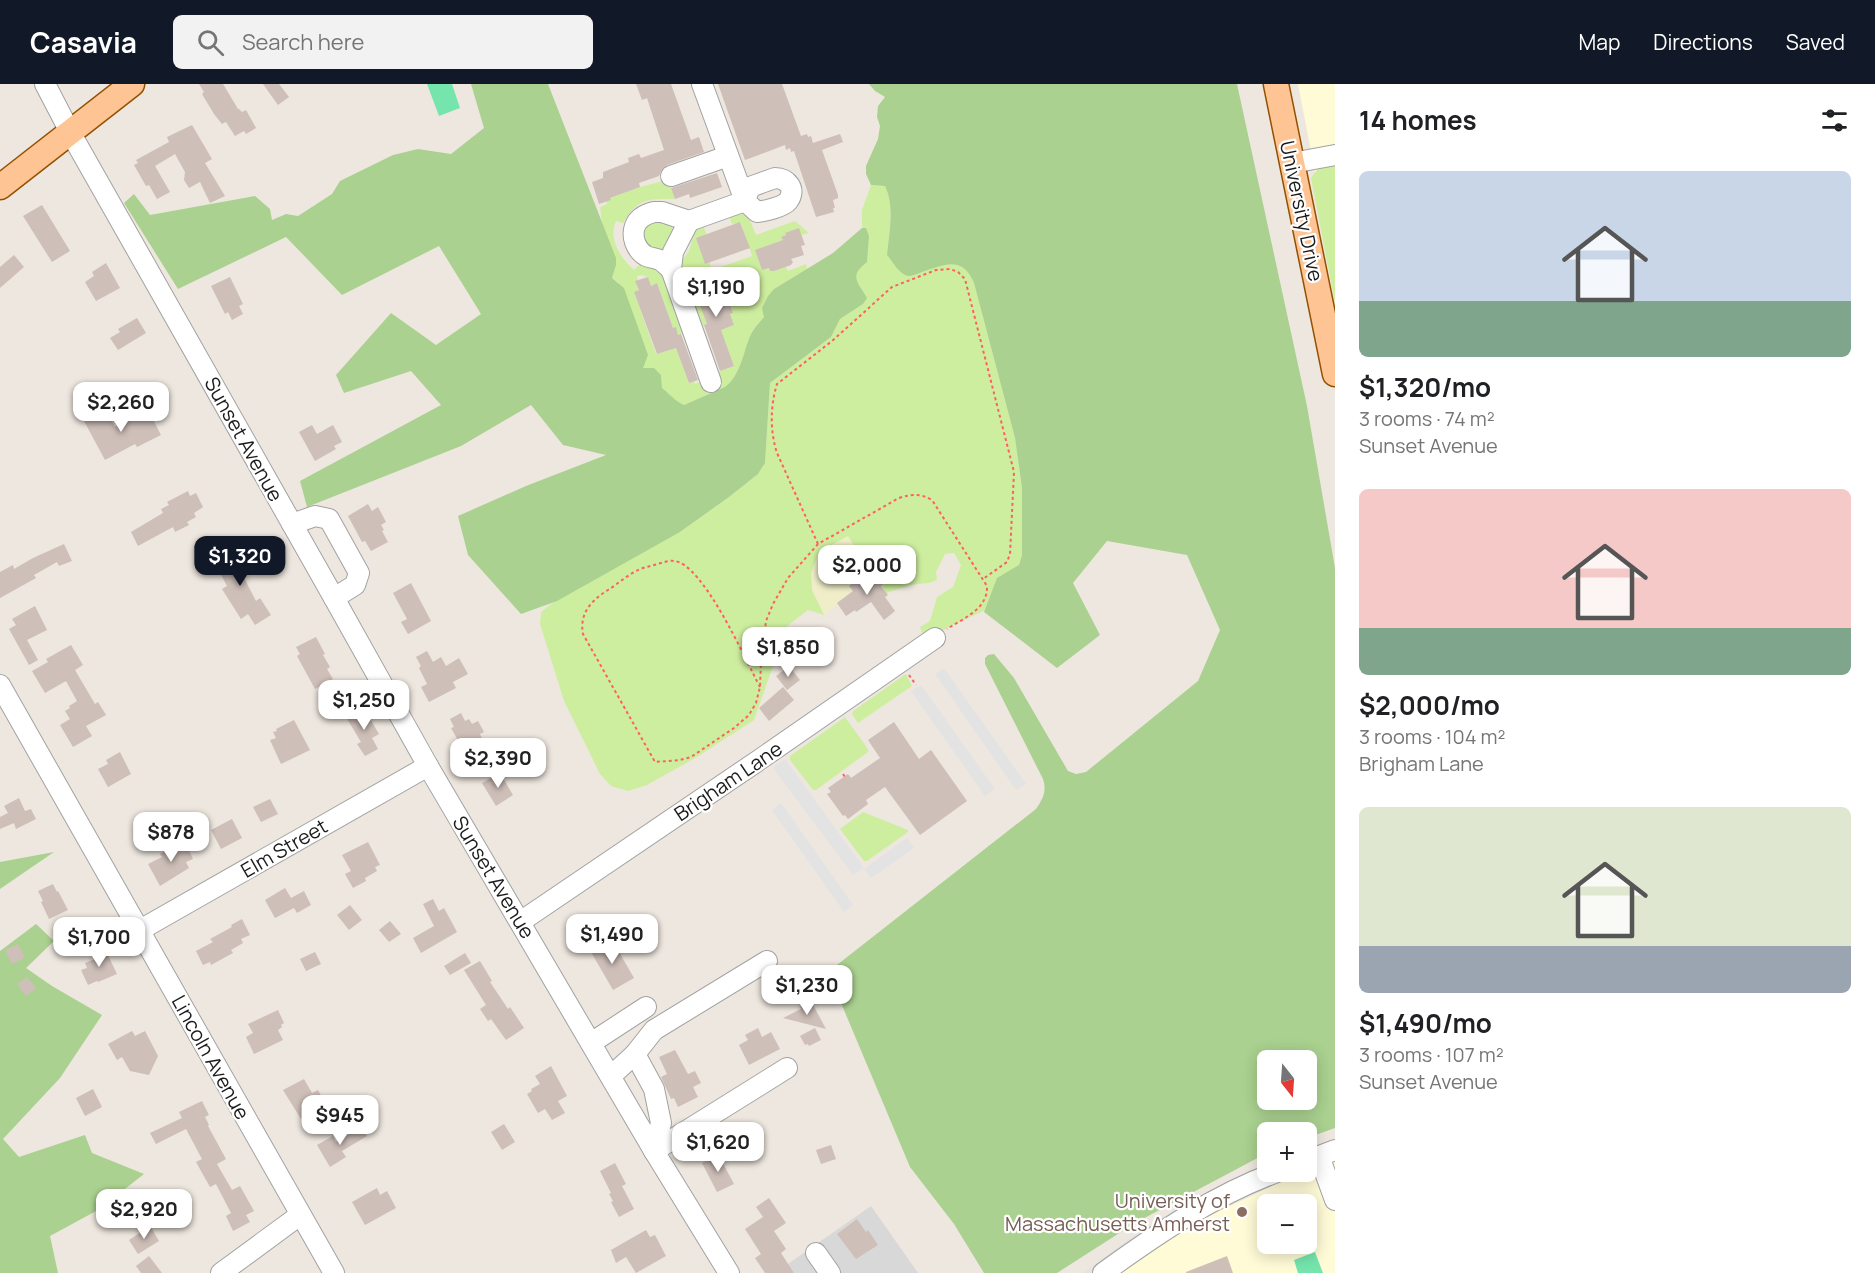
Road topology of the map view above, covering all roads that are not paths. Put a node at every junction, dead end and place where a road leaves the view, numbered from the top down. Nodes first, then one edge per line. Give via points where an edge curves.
1 (45, 84) edge
2 (132, 84) edge
3 (702, 84) edge
4 (1276, 84) edge
5 (70, 132) junction
6 (1335, 155) edge
7 (728, 156) junction
8 (1292, 163) junction
9 (671, 176) dead end
10 (0, 187) edge
11 (689, 221) junction
12 (670, 269) junction
13 (1334, 367) edge
14 (711, 382) dead end
15 (292, 524) junction
16 (334, 598) junction
17 (935, 638) road end
18 (0, 685) edge
19 (428, 766) junction
20 (520, 922) junction
21 (140, 930) junction
22 (767, 961) dead end
23 (646, 1007) dead end
24 (591, 1043) junction
25 (635, 1054) junction
26 (787, 1068) dead end
27 (610, 1076) junction
28 (654, 1151) junction
29 (1320, 1156) edge
30 (1257, 1180) edge
31 (1335, 1200) edge
32 (300, 1215) junction
33 (816, 1253) dead end
34 (221, 1273) edge
35 (334, 1273) edge
36 (729, 1273) edge
37 (830, 1273) edge
38 (1103, 1273) edge

1 - 5 street, Sunset Avenue
2 - 5 main road
3 - 7 street
4 - 8 main road, University Drive
5 - 10 main road
5 - 15 street, Sunset Avenue
6 - 8 street
7 - 9 street
7 - 11 street via 745,201
8 - 13 main road, University Drive
11 - 12 street via 673,252
11 - 12 street via 654,212 646,214 635,226 638,248
12 - 14 street
15 - 16 street, Sunset Avenue
15 - 16 street via 315,516 329,519 359,573 355,585
16 - 19 street, Sunset Avenue
17 - 20 street, Brigham Lane
18 - 21 street, Lincoln Avenue
19 - 20 street, Sunset Avenue
19 - 21 street, Elm Street
20 - 24 street, Sunset Avenue
21 - 32 street, Lincoln Avenue
22 - 25 street via 654,1030
23 - 24 street
24 - 27 street, Sunset Avenue
25 - 27 street
25 - 28 street via 654,1089 661,1123
26 - 28 street
27 - 28 street, Sunset Avenue
28 - 36 street, Sunset Avenue
29 - 31 street
30 - 38 street via 1198,1210
32 - 34 street
32 - 35 street, Lincoln Avenue
33 - 37 street

